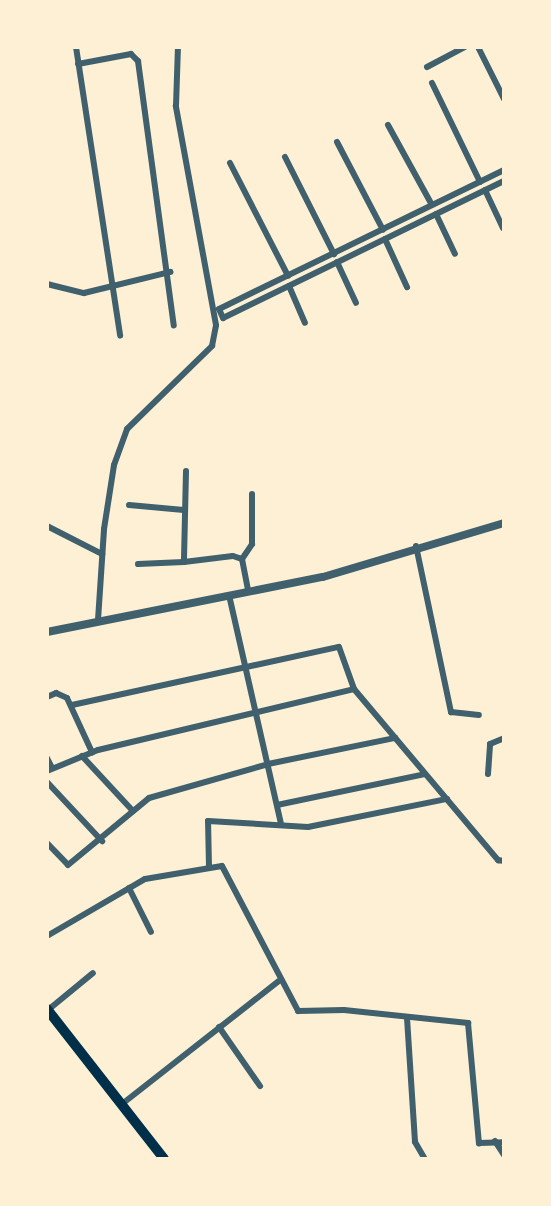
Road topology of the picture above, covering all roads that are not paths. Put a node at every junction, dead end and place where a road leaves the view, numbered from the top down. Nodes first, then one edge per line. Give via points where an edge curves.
1 (76, 47) edge
2 (178, 47) edge
3 (465, 47) edge
4 (478, 47) edge
5 (78, 64) junction
6 (427, 67) dead end
7 (432, 83) dead end
8 (504, 99) edge
9 (388, 125) dead end
10 (337, 142) dead end
11 (285, 157) dead end
12 (230, 163) dead end
13 (504, 170) edge
14 (504, 181) edge
15 (480, 182) junction
16 (485, 190) junction
17 (432, 205) junction
18 (436, 214) junction
19 (503, 228) edge
20 (383, 230) junction
21 (384, 239) junction
22 (334, 254) junction
23 (455, 254) dead end
24 (337, 262) junction
25 (170, 272) junction
26 (288, 276) junction
27 (47, 284) edge
28 (113, 286) junction
29 (289, 286) junction
30 (407, 287) dead end
31 (356, 303) dead end
32 (305, 323) dead end
33 (174, 326) dead end
34 (120, 336) dead end
35 (186, 471) dead end
36 (252, 494) dead end
37 (129, 505) dead end
38 (184, 510) junction
39 (504, 523) edge
40 (47, 526) edge
41 (416, 546) junction
42 (102, 554) junction
43 (242, 559) junction
44 (184, 562) junction
45 (138, 564) dead end
46 (248, 592) junction
47 (229, 595) junction
48 (98, 620) junction
49 (47, 632) edge
50 (247, 670) junction
51 (354, 689) junction
52 (47, 697) edge
53 (72, 705) junction
54 (257, 711) junction
55 (479, 715) dead end
56 (395, 737) junction
57 (504, 738) edge
58 (92, 752) junction
59 (82, 756) junction
60 (47, 758) edge
61 (268, 764) junction
62 (50, 770) edge
63 (425, 774) junction
64 (488, 774) dead end
65 (47, 782) edge
66 (447, 799) junction
67 (277, 805) junction
68 (133, 811) junction
69 (281, 824) junction
70 (102, 841) junction
71 (47, 843) edge
72 (504, 860) edge
73 (209, 867) junction
74 (129, 888) junction
75 (151, 932) dead end
76 (47, 936) edge
77 (93, 973) dead end
78 (279, 981) junction
79 (48, 1010) edge
80 (407, 1018) junction
81 (219, 1027) junction
82 (260, 1086) dead end
83 (122, 1104) junction
84 (495, 1142) junction
85 (504, 1142) edge
86 (504, 1156) edge
87 (164, 1159) edge
88 (425, 1159) edge

1 - 5 street
2 - 42 street via 176,106 216,325 212,346 127,429 114,465
3 - 6 street
4 - 8 street
5 - 25 street via 131,54 138,61
5 - 28 street
7 - 15 street
9 - 17 street
10 - 20 street
11 - 22 street
12 - 26 street
13 - 15 street
14 - 16 street
15 - 17 street
16 - 18 street
16 - 19 street
17 - 20 street
18 - 21 street
18 - 23 street
20 - 22 street
21 - 24 street
21 - 30 street
22 - 26 street
24 - 29 street
24 - 31 street
25 - 28 street
25 - 33 street
26 - 29 street via 219,309 223,318
27 - 28 street via 85,293
28 - 34 street
29 - 32 street
35 - 38 street
36 - 43 street via 252,544
37 - 38 street
38 - 44 street
39 - 41 street
40 - 42 street
41 - 46 street via 323,577
41 - 55 street via 451,712
42 - 48 street
43 - 44 street
43 - 46 street
44 - 45 street
46 - 47 street
47 - 48 street
47 - 50 street
48 - 49 street
50 - 51 street via 339,647
50 - 53 street
50 - 54 street
51 - 54 street
51 - 56 street
52 - 53 street via 62,695
53 - 58 street
54 - 58 street
54 - 61 street
56 - 61 street
56 - 63 street
57 - 64 street via 490,744
58 - 59 street
59 - 62 street
59 - 68 street
60 - 62 street
61 - 67 street
61 - 68 street via 149,798
63 - 66 street
63 - 67 street
65 - 70 street
66 - 69 street via 309,827
66 - 72 street via 498,860
67 - 69 street
68 - 70 street
69 - 73 street via 208,821
70 - 71 street via 68,865
73 - 74 street via 145,879
73 - 78 street via 222,866
74 - 75 street
74 - 76 street
77 - 79 street
78 - 80 street via 298,1011 344,1010
78 - 81 street
79 - 83 main road
80 - 84 street via 468,1023 479,1143
80 - 88 street via 415,1142
81 - 82 street
81 - 83 street
83 - 87 main road
84 - 85 street
84 - 86 street

